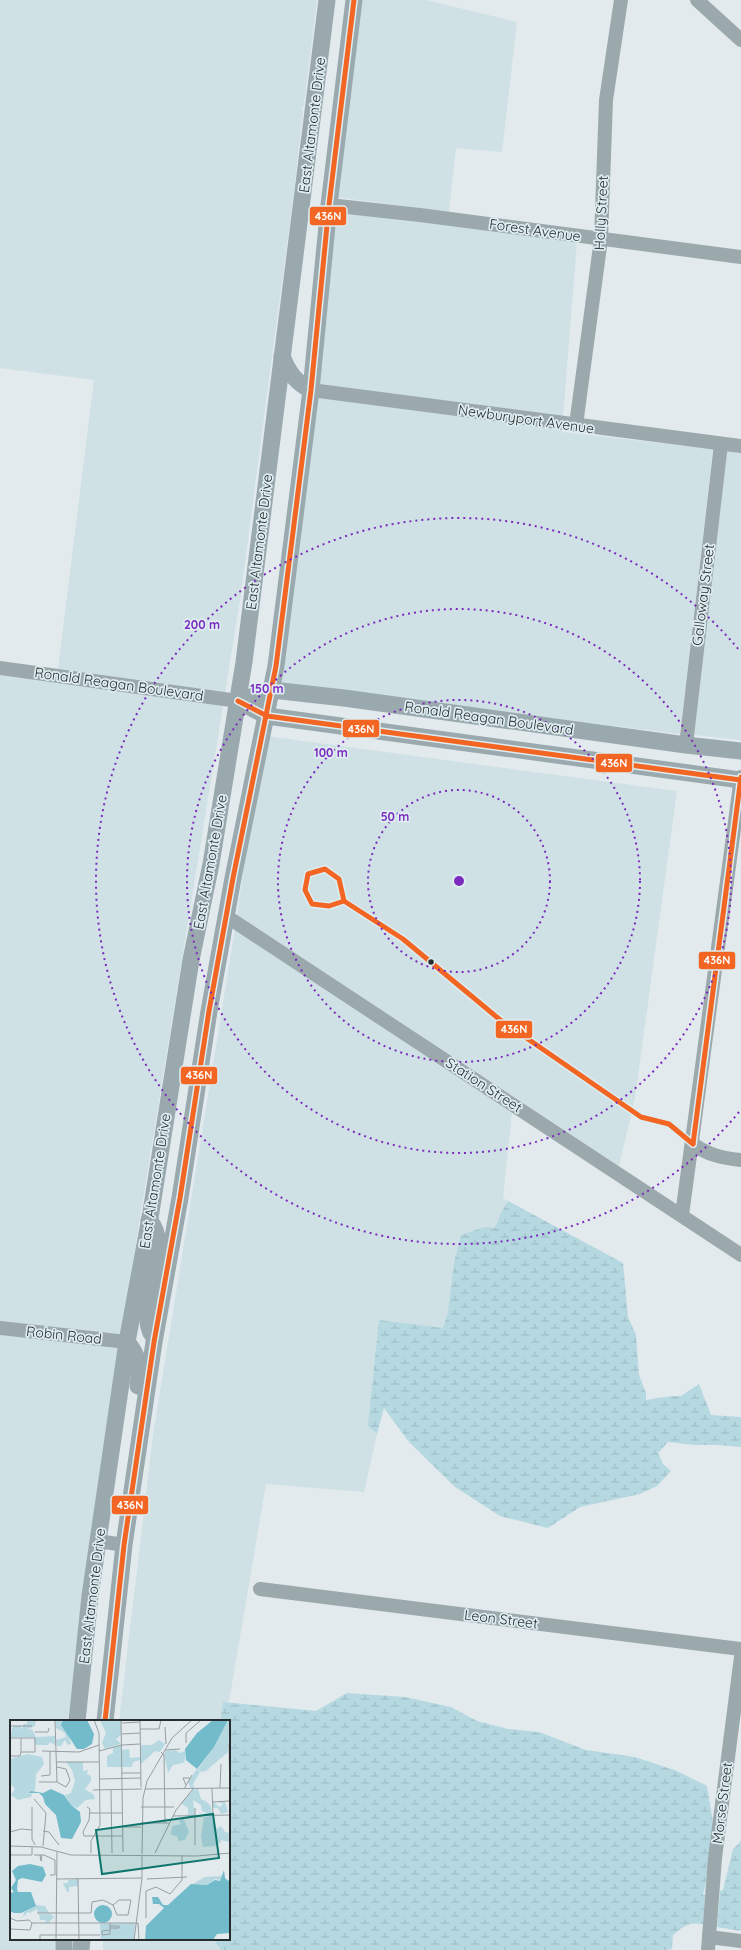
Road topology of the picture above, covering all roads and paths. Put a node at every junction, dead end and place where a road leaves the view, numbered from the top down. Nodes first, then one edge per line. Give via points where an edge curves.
1 (327, 0) edge
2 (354, 0) edge
3 (621, 0) edge
4 (696, 0) edge
5 (741, 40) edge
6 (314, 105) junction
7 (336, 143) junction
8 (329, 205) junction
9 (601, 239) junction
10 (741, 257) edge
11 (282, 356) junction
12 (311, 390) junction
13 (576, 425) junction
14 (721, 444) junction
15 (741, 446) edge
16 (0, 668) edge
17 (272, 690) junction
18 (238, 701) junction
19 (266, 716) junction
20 (686, 746) junction
21 (741, 750) edge
22 (741, 779) edge
23 (226, 916) junction
24 (180, 1028) junction
25 (200, 1066) junction
26 (170, 1086) junction
27 (191, 1127) junction
28 (693, 1144) junction
29 (741, 1160) edge
30 (682, 1215) junction
31 (150, 1220) junction
32 (741, 1255) edge
33 (0, 1328) edge
34 (128, 1342) junction
35 (154, 1342) junction
36 (141, 1440) junction
37 (98, 1541) junction
38 (124, 1545) junction
39 (260, 1589) dead end
40 (741, 1649) edge
41 (741, 1657) edge
42 (77, 1720) edge
43 (105, 1720) edge
44 (82, 1940) edge
45 (741, 1941) edge
46 (709, 1944) edge
47 (81, 1950) edge

1 - 6 main road, East Altamonte Drive
2 - 7 main road, East Altamonte Drive
3 - 9 street, Holly Street via 606,100
4 - 5 street
6 - 7 main road via 326,115
6 - 11 main road, East Altamonte Drive
7 - 8 main road, East Altamonte Drive
8 - 9 street, Forest Avenue
8 - 12 main road, East Altamonte Drive
9 - 10 street, Forest Avenue
9 - 13 street, Holly Street
11 - 12 main road via 292,375
11 - 18 main road, East Altamonte Drive
12 - 13 street, Newburyport Avenue
12 - 17 main road, East Altamonte Drive
13 - 14 street, Newburyport Avenue
14 - 15 street, Newburyport Avenue
14 - 20 street, Galloway Street
16 - 18 street, Ronald Reagan Boulevard
17 - 18 main road, Ronald Reagan Boulevard
17 - 19 main road, East Altamonte Drive
17 - 20 main road, Ronald Reagan Boulevard via 348,698
18 - 19 main road, Ronald Reagan Boulevard
18 - 24 main road, East Altamonte Drive
19 - 22 main road, Ronald Reagan Boulevard
19 - 23 main road, East Altamonte Drive
20 - 21 main road, Ronald Reagan Boulevard
22 - 28 street
23 - 25 main road, East Altamonte Drive
23 - 30 street, Station Street
24 - 25 main road
24 - 26 main road, East Altamonte Drive
25 - 27 main road, East Altamonte Drive
26 - 27 main road
26 - 31 main road, East Altamonte Drive
27 - 35 main road, East Altamonte Drive
28 - 29 street via 708,1154
28 - 30 street
30 - 32 street, Station Street
31 - 34 main road, East Altamonte Drive
31 - 35 main road via 156,1228 158,1241 147,1311 148,1328
33 - 34 street, Robin Road
34 - 36 main road via 134,1349 140,1365 134,1427
34 - 37 main road, East Altamonte Drive
35 - 36 main road, East Altamonte Drive
36 - 38 main road, East Altamonte Drive
37 - 38 street
37 - 42 main road, East Altamonte Drive
38 - 43 main road, East Altamonte Drive
39 - 40 street, Leon Street
41 - 46 street, Morse Street via 715,1858
44 - 47 main road
45 - 46 street

